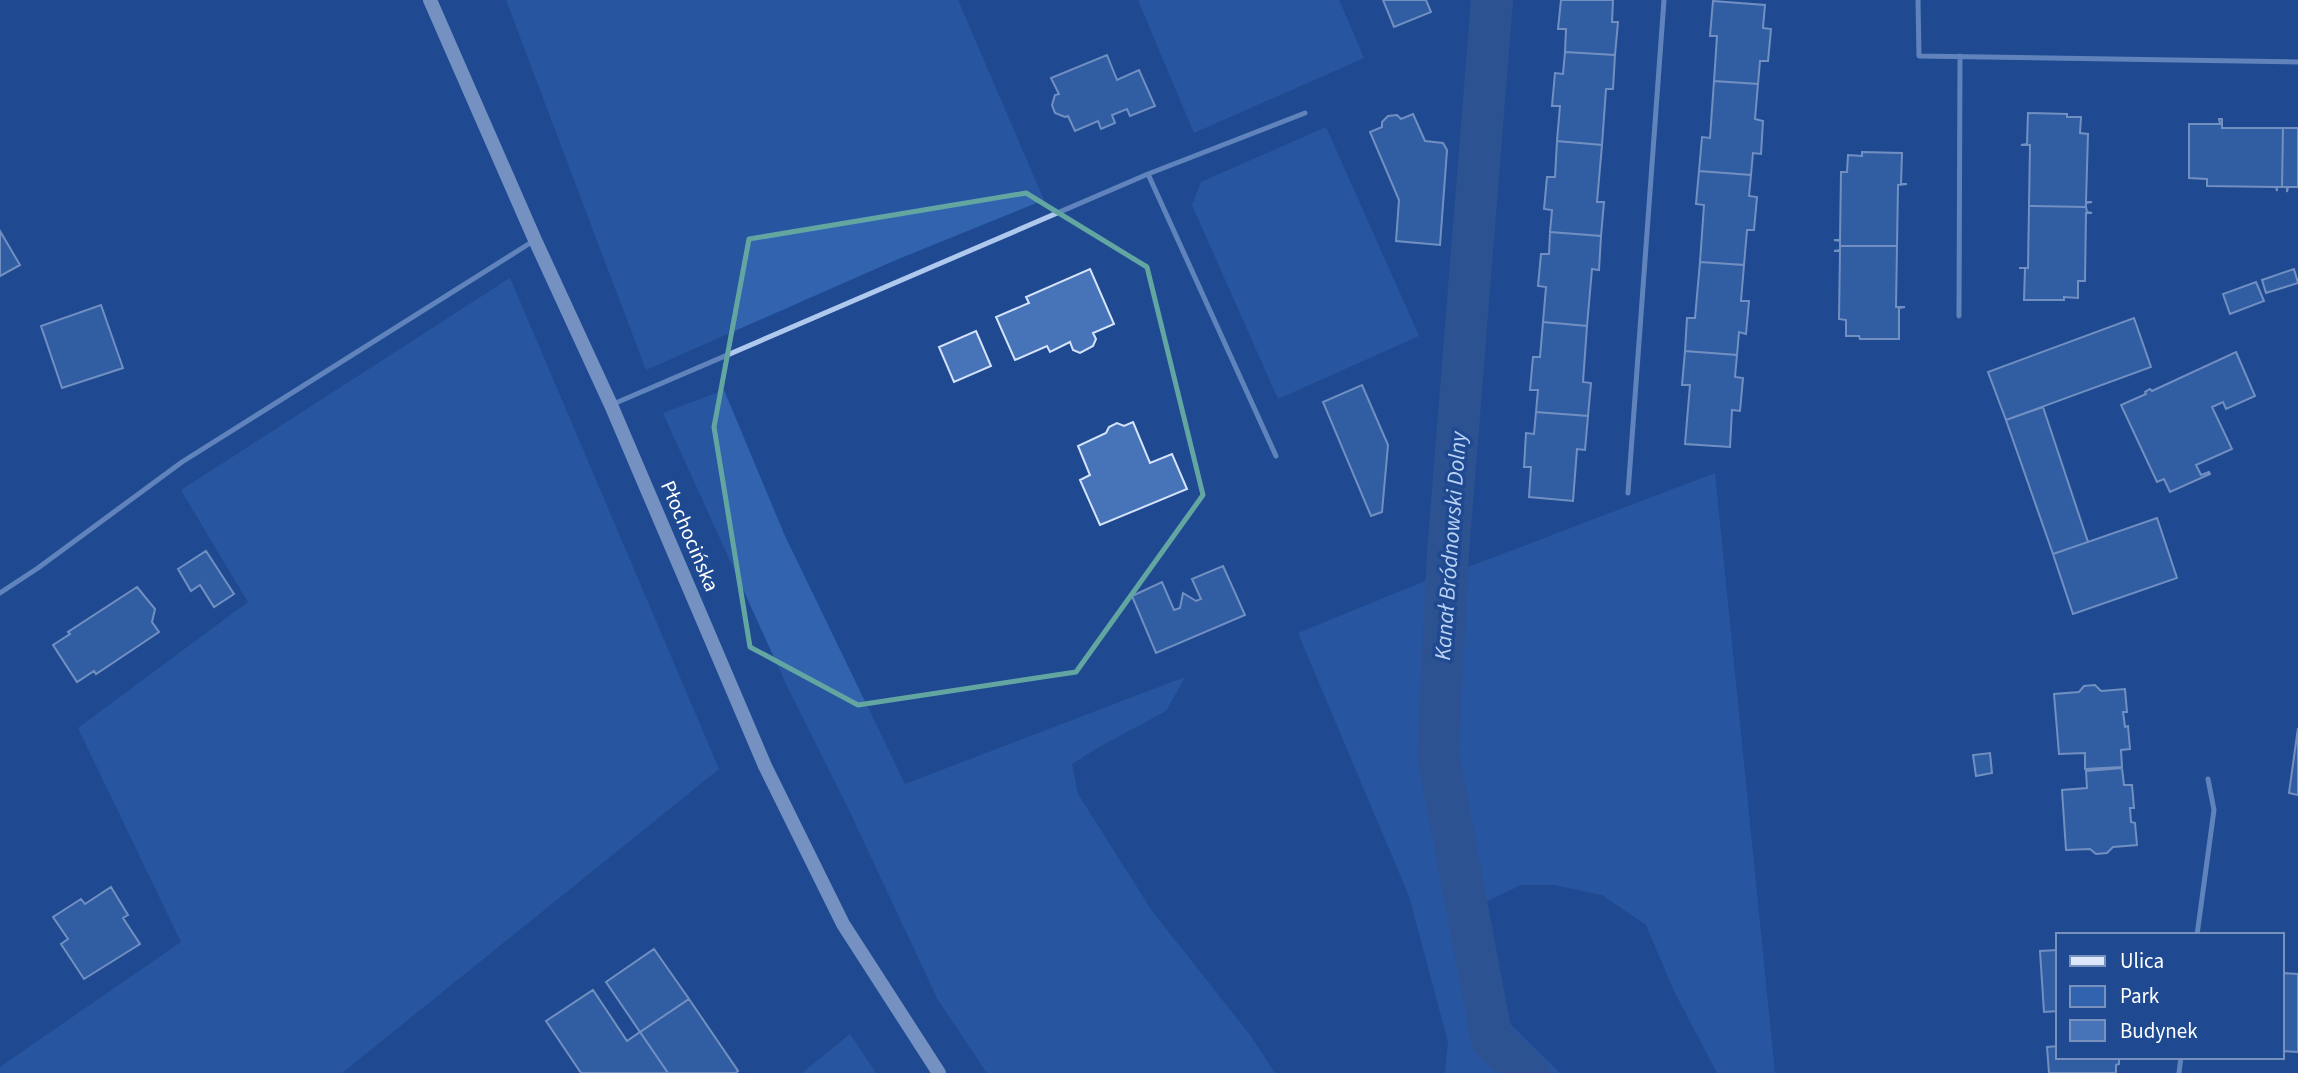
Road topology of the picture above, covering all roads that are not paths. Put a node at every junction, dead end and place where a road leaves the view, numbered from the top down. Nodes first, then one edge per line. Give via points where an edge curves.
1 (430, 0) edge
2 (1664, 0) edge
3 (1918, 0) edge
4 (1960, 56) junction
5 (2298, 62) edge
6 (1305, 113) dead end
7 (1149, 174) junction
8 (535, 240) junction
9 (1959, 316) dead end
10 (611, 405) junction
11 (1276, 456) dead end
12 (1628, 493) dead end
13 (0, 593) edge
14 (2208, 779) dead end
15 (2197, 933) edge
16 (939, 1073) edge

1 - 8 main road, Płochocińska
2 - 12 lane
3 - 4 lane via 1919,56
4 - 5 lane
4 - 9 lane
6 - 7 lane
7 - 10 lane
7 - 11 lane
8 - 10 main road, Płochocińska
8 - 13 lane via 182,462
10 - 16 main road, Płochocińska via 771,778 843,924
14 - 15 lane via 2214,810

